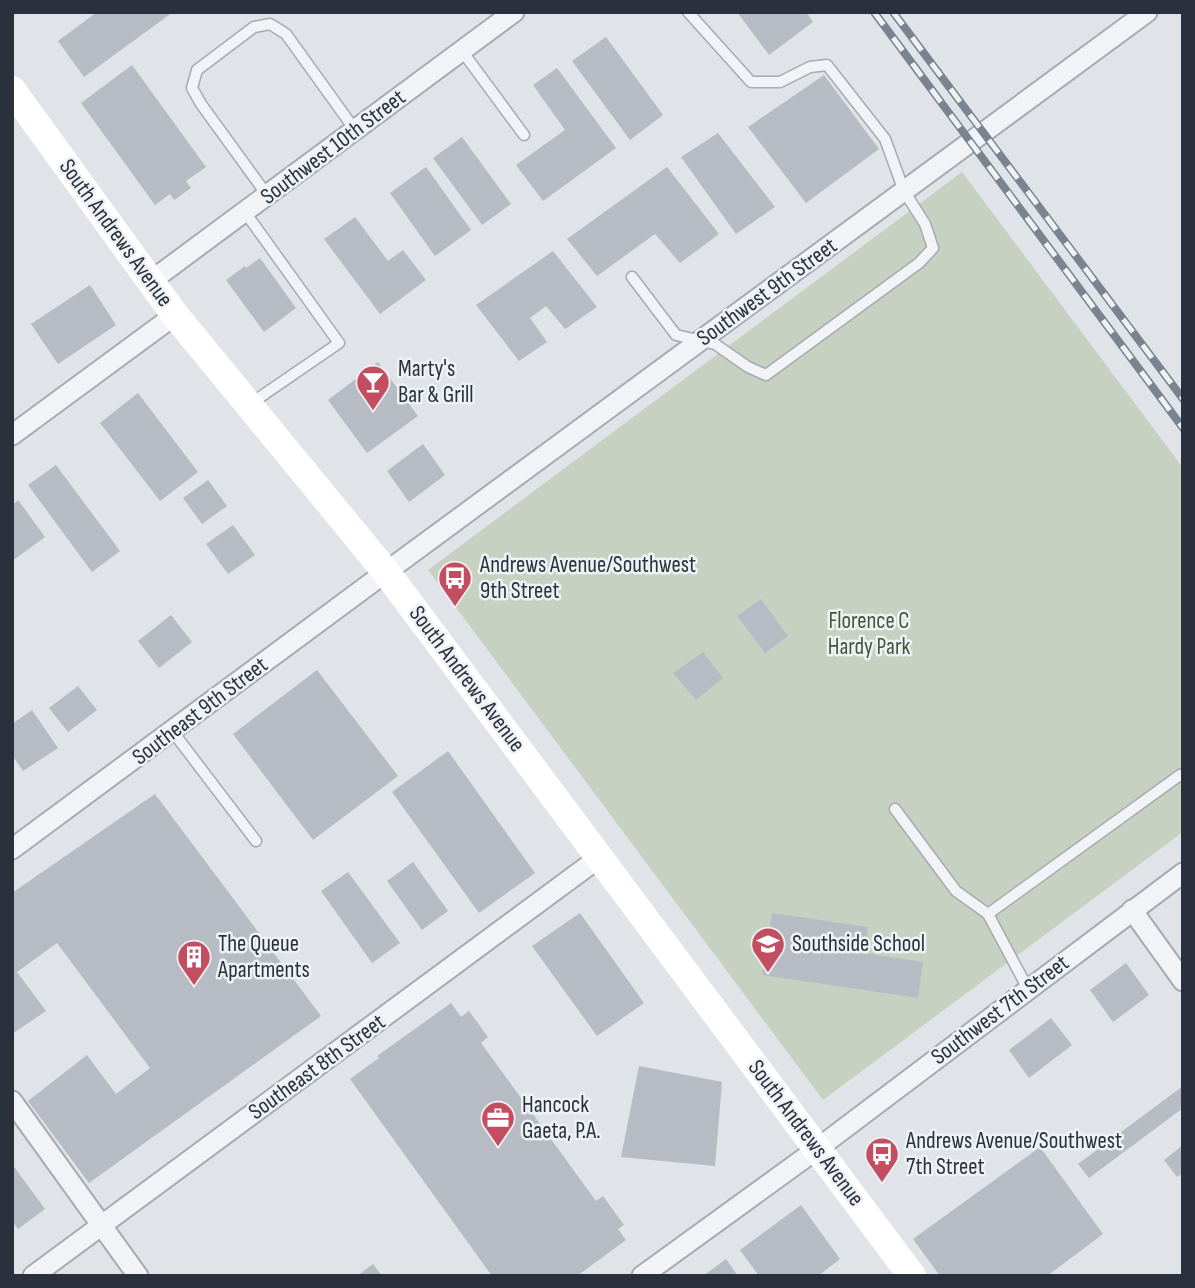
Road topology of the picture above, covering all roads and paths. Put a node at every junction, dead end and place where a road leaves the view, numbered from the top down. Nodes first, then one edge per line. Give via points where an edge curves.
1 (514, 12) edge
2 (688, 12) edge
3 (1147, 12) edge
4 (461, 51) junction
5 (12, 90) edge
6 (355, 130) junction
7 (524, 135) dead end
8 (904, 191) junction
9 (267, 195) junction
10 (245, 212) junction
11 (632, 277) dead end
12 (151, 281) junction
13 (175, 315) junction
14 (702, 340) junction
15 (248, 406) junction
16 (12, 435) edge
17 (386, 572) junction
18 (173, 732) junction
19 (1183, 777) edge
20 (895, 809) dead end
21 (256, 841) dead end
22 (12, 849) edge
23 (600, 857) junction
24 (1183, 873) edge
25 (1132, 910) junction
26 (988, 914) junction
27 (1183, 981) edge
28 (1028, 989) junction
29 (12, 1101) edge
30 (817, 1149) junction
31 (102, 1226) junction
32 (35, 1275) edge
33 (138, 1276) edge
34 (642, 1276) edge
35 (912, 1276) edge

1 - 4 street, Southwest 10th Street
2 - 8 lane via 751,82 780,82 810,67 827,65 885,139
3 - 8 street, Southwest 9th Street
4 - 6 street, Southwest 10th Street
4 - 7 lane
5 - 12 main road, South Andrews Avenue
6 - 9 street, Southwest 10th Street
6 - 9 lane via 286,34 270,24 254,27 197,69 192,88
8 - 14 street, Southwest 9th Street
8 - 14 lane via 925,223 933,248 919,263 766,374
9 - 10 street, Southwest 10th Street
10 - 12 street, Southwest 10th Street
10 - 15 lane via 339,343
11 - 14 lane via 676,335
12 - 13 main road, South Andrews Avenue
13 - 15 main road, South Andrews Avenue
13 - 16 street
14 - 17 street, Southwest 9th Street
15 - 17 main road, South Andrews Avenue
17 - 18 street, Southeast 9th Street
17 - 23 main road, South Andrews Avenue
18 - 21 lane
18 - 22 street, Southeast 9th Street
19 - 26 lane
20 - 26 lane via 956,891
23 - 30 main road, South Andrews Avenue
23 - 31 street, Southeast 8th Street
24 - 25 street, Southwest 7th Street
25 - 27 street
25 - 28 street, Southwest 7th Street
26 - 28 lane
28 - 30 street, Southwest 7th Street
29 - 31 street
30 - 34 street, Southwest 7th Street
30 - 35 main road, South Andrews Avenue
31 - 32 street, Southeast 8th Street
31 - 33 street

